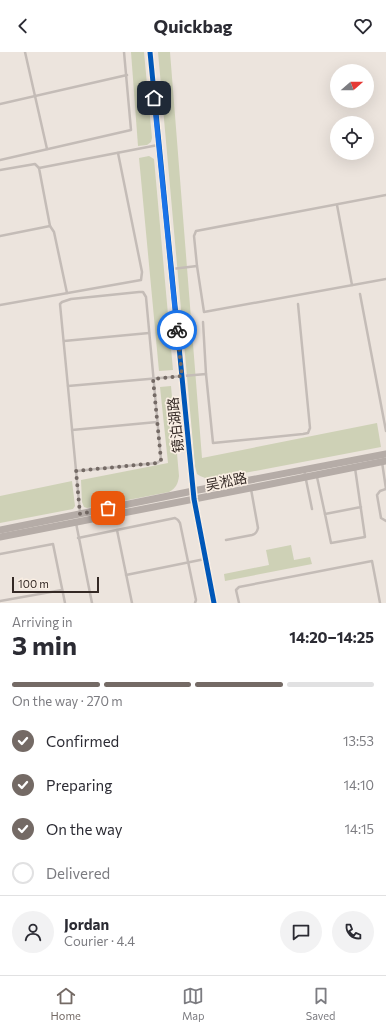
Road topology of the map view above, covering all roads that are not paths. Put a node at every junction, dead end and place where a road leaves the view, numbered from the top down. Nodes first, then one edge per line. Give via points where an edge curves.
1 (25, 52) edge
2 (124, 52) edge
3 (150, 52) edge
4 (127, 75) junction
5 (35, 96) junction
6 (0, 104) edge
7 (159, 145) junction
8 (47, 149) junction
9 (118, 153) junction
10 (0, 160) edge
11 (39, 168) junction
12 (0, 170) edge
13 (386, 195) edge
14 (337, 204) junction
15 (50, 226) junction
16 (0, 236) edge
17 (198, 266) junction
18 (171, 270) junction
19 (386, 279) edge
20 (352, 285) junction
21 (67, 293) junction
22 (360, 294) dead end
23 (298, 304) dead end
24 (0, 305) edge
25 (202, 322) dead end
26 (149, 333) junction
27 (64, 341) junction
28 (206, 374) junction
29 (182, 376) junction
30 (153, 379) junction
31 (68, 386) junction
32 (157, 422) junction
33 (72, 430) junction
34 (386, 431) edge
35 (386, 454) edge
36 (384, 461) edge
37 (355, 466) junction
38 (76, 471) junction
39 (305, 473) junction
40 (317, 474) junction
41 (251, 488) junction
42 (386, 489) edge
43 (193, 491) junction
44 (194, 499) junction
45 (361, 507) junction
46 (312, 509) dead end
47 (324, 514) junction
48 (79, 519) junction
49 (386, 521) edge
50 (0, 530) edge
51 (117, 530) junction
52 (0, 537) edge
53 (78, 538) junction
54 (226, 540) dead end
55 (0, 554) edge
56 (206, 559) junction
57 (188, 563) junction
58 (126, 575) junction
59 (62, 590) junction
60 (0, 601) edge
61 (65, 603) edge
62 (92, 603) edge
63 (132, 603) edge
64 (195, 603) edge
65 (214, 603) edge
66 (239, 603) edge
67 (380, 603) edge

1 - 5 lane
2 - 4 lane
3 - 7 main road, 镜泊湖路
4 - 5 lane
4 - 8 lane via 131,130
5 - 6 lane
5 - 8 lane
7 - 9 lane
7 - 18 main road, 镜泊湖路
8 - 10 lane
9 - 11 lane
9 - 21 lane via 142,272 141,280
11 - 12 lane via 35,164
11 - 15 lane
13 - 14 lane
14 - 17 lane via 196,231 194,236
14 - 20 lane
15 - 16 lane
15 - 21 lane via 54,232
17 - 18 lane
17 - 20 lane via 204,312
18 - 29 main road, 镜泊湖路
19 - 20 lane
21 - 24 lane
22 - 34 lane
23 - 28 lane via 310,428 308,433 213,443
25 - 28 lane
26 - 27 lane
26 - 27 lane via 146,297 143,292 139,292 62,302 60,304
26 - 30 lane
27 - 31 lane
28 - 29 lane
29 - 30 lane
29 - 43 main road, 镜泊湖路
30 - 31 lane
30 - 32 lane
31 - 33 lane
32 - 33 lane
32 - 38 lane via 160,462
33 - 38 lane
35 - 39 main road, 吴淞路
36 - 37 main road, 吴淞路
36 - 42 lane
37 - 40 main road, 吴淞路
37 - 45 lane
38 - 48 lane
39 - 40 main road, 吴淞路
39 - 41 main road, 吴淞路
39 - 43 main road, 吴淞路
39 - 46 lane
40 - 47 lane
41 - 44 main road, 吴淞路
41 - 54 lane via 258,531 252,535
42 - 49 lane via 377,495 381,518
43 - 44 main road, 镜泊湖路
43 - 48 main road, 吴淞路
44 - 48 main road, 吴淞路
44 - 56 main road, 镜泊湖路
45 - 47 lane
45 - 47 lane via 365,537 331,543
48 - 50 main road, 吴淞路
48 - 52 main road, 吴淞路
48 - 53 lane
51 - 53 lane
51 - 57 lane via 175,518 180,523
51 - 58 lane
53 - 62 lane
55 - 59 lane via 53,544
56 - 57 lane
56 - 65 main road, 镜泊湖路
57 - 58 lane
57 - 64 lane
58 - 63 lane
59 - 60 lane
59 - 61 lane
66 - 67 lane via 236,590 239,587 372,561

